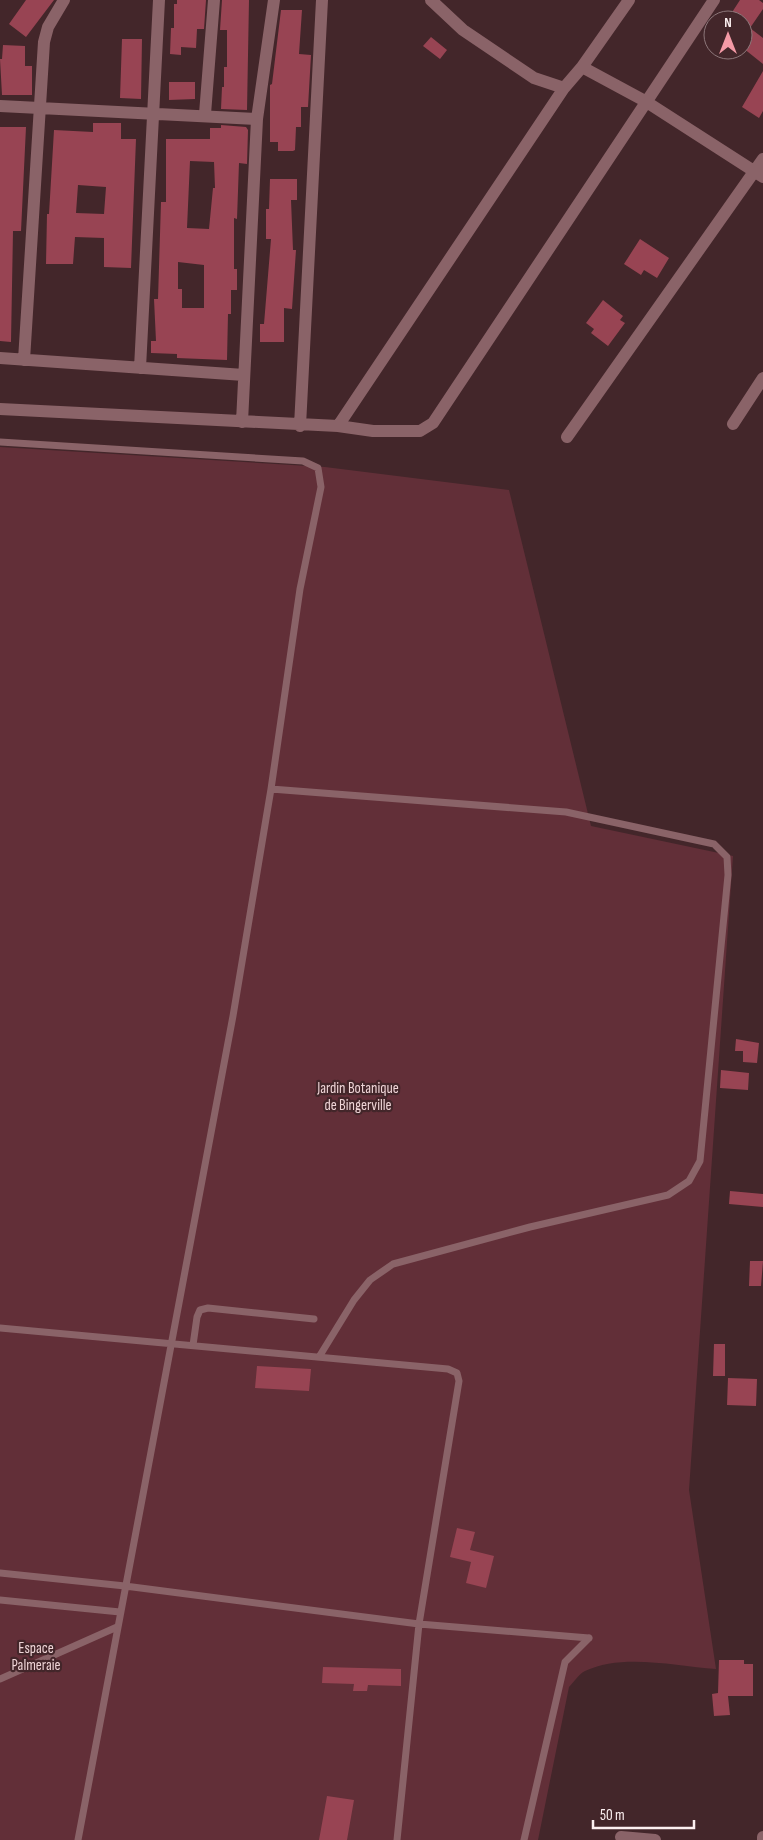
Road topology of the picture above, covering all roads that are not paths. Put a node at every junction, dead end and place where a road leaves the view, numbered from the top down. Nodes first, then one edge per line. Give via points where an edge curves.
1 (64, 0) edge
2 (159, 0) edge
3 (214, 0) edge
4 (274, 0) edge
5 (322, 0) edge
6 (431, 0) edge
7 (629, 0) edge
8 (714, 0) edge
9 (582, 67) junction
10 (564, 88) junction
11 (645, 101) junction
12 (0, 106) edge
13 (39, 108) junction
14 (154, 114) junction
15 (205, 114) junction
16 (257, 119) junction
17 (763, 159) edge
18 (758, 175) edge
19 (0, 358) edge
20 (24, 360) junction
21 (140, 368) junction
22 (244, 374) junction
23 (763, 378) edge
24 (0, 409) edge
25 (242, 422) junction
26 (733, 424) dead end
27 (300, 426) junction
28 (338, 426) junction
29 (567, 437) dead end
30 (0, 442) edge
31 (271, 789) junction
32 (314, 1319) dead end
33 (0, 1328) edge
34 (171, 1343) junction
35 (193, 1345) junction
36 (319, 1357) junction
37 (0, 1573) edge
38 (125, 1586) junction
39 (0, 1600) edge
40 (120, 1612) junction
41 (419, 1624) junction
42 (117, 1627) junction
43 (0, 1679) edge
44 (620, 1837) dead end
45 (78, 1840) edge
46 (397, 1840) edge
47 (524, 1840) edge
48 (655, 1840) edge

1 - 13 street via 48,27 44,42
2 - 14 street
3 - 15 street
4 - 16 street
5 - 27 street
6 - 10 street via 463,30 534,78
7 - 9 street
8 - 11 street
9 - 10 street
9 - 11 street
10 - 28 street
11 - 18 street
11 - 28 street via 433,423 420,430
12 - 13 street
13 - 14 street
13 - 20 street
14 - 15 street
14 - 21 street
15 - 16 street
16 - 22 street
17 - 18 street
18 - 29 street
19 - 20 street
20 - 21 street
21 - 22 street
22 - 25 street
23 - 26 street
24 - 25 street
25 - 27 street
27 - 28 street
30 - 31 lane via 303,461 318,468 321,487 300,589
31 - 34 lane via 233,1016
31 - 36 lane via 566,812 714,844 727,857 728,875 700,1161 689,1182 668,1195 392,1264 370,1280 354,1300
32 - 35 lane via 208,1308 200,1310 197,1317
33 - 34 lane
34 - 35 lane
34 - 38 lane
35 - 36 lane
36 - 41 lane via 448,1369 457,1373 460,1381
37 - 38 lane
38 - 40 lane
38 - 41 lane
39 - 40 lane
40 - 42 lane
41 - 46 lane
41 - 47 lane via 589,1638 565,1662
42 - 43 lane
42 - 45 lane
44 - 48 street

